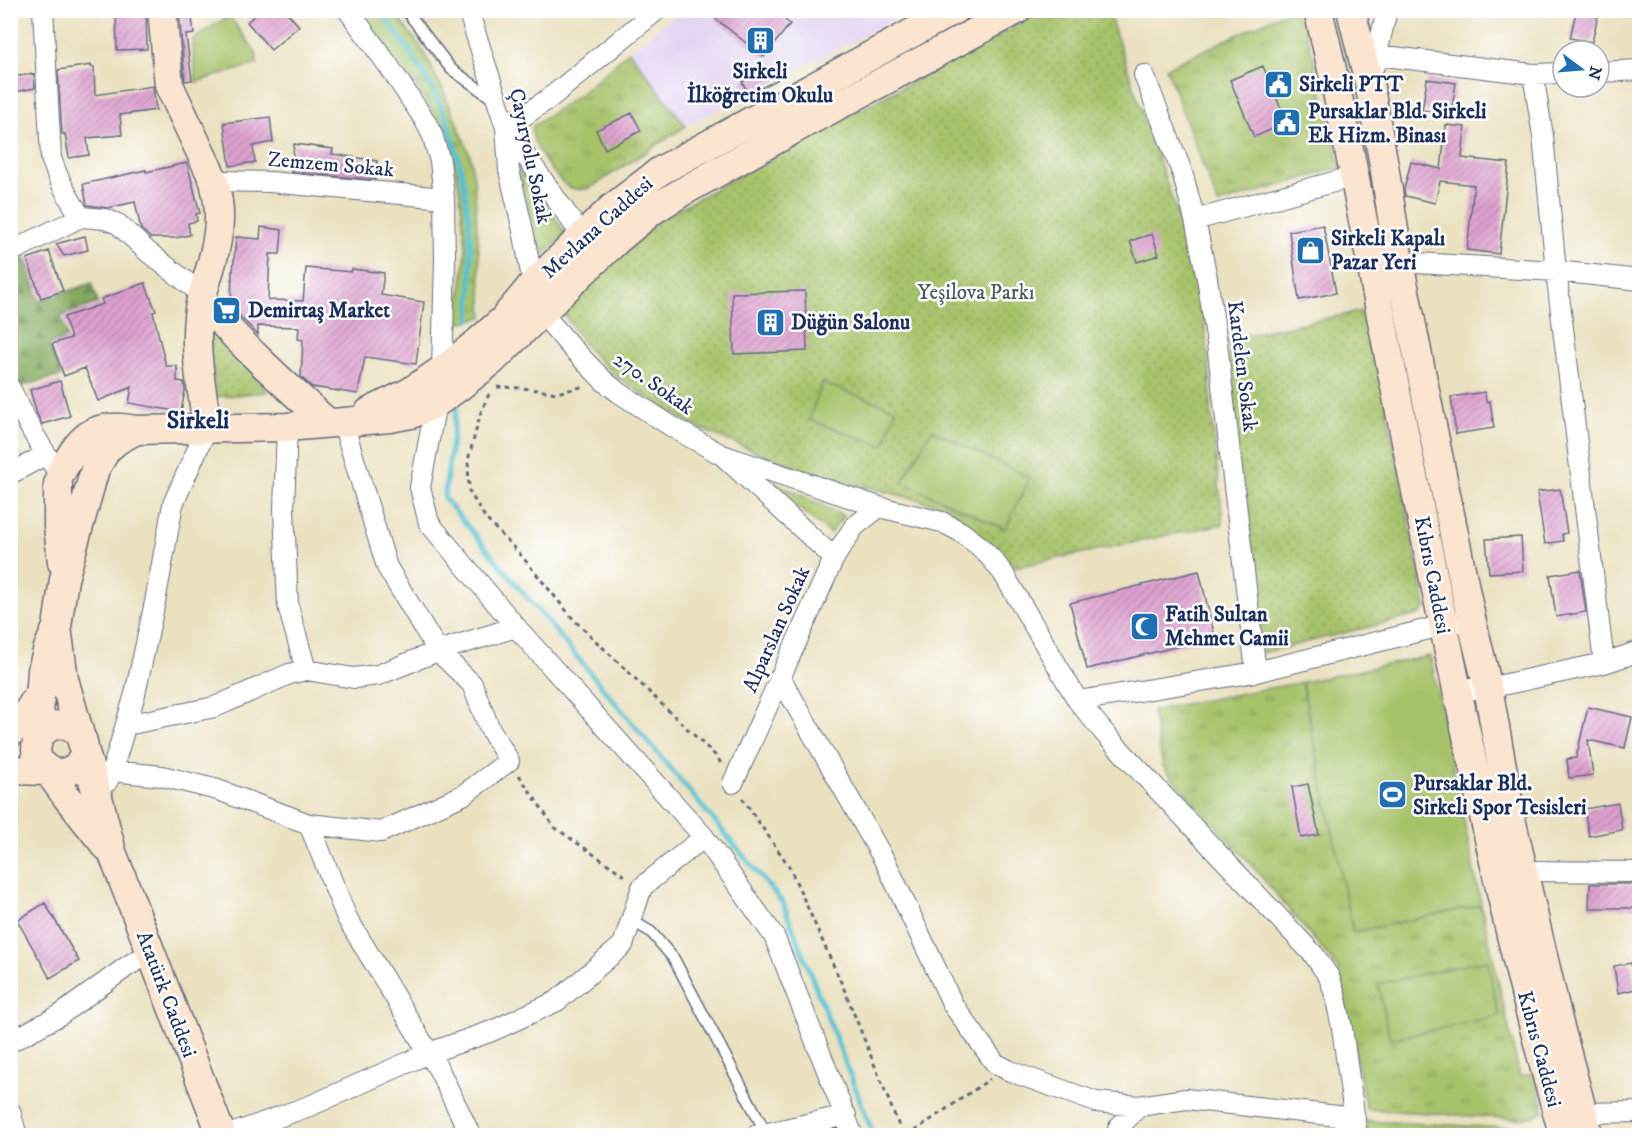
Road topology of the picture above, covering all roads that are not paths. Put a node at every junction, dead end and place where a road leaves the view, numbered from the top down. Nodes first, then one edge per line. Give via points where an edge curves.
1 (42, 10) edge
2 (162, 10) edge
3 (348, 10) edge
4 (406, 10) edge
5 (468, 10) edge
6 (657, 10) edge
7 (954, 10) edge
8 (1017, 10) edge
9 (1318, 10) edge
10 (1351, 10) edge
11 (1388, 10) edge
12 (922, 18) edge
13 (1377, 55) junction
14 (1640, 70) edge
15 (1611, 71) edge
16 (1551, 73) edge
17 (1533, 74) junction
18 (1144, 75) dead end
19 (1369, 83) junction
20 (497, 101) junction
21 (506, 128) junction
22 (1355, 176) junction
23 (214, 181) junction
24 (444, 198) junction
25 (81, 217) junction
26 (1195, 220) junction
27 (583, 237) junction
28 (10, 252) edge
29 (1399, 262) junction
30 (1556, 271) junction
31 (1640, 280) edge
32 (533, 284) junction
33 (202, 297) junction
34 (542, 313) junction
35 (447, 366) junction
36 (10, 388) edge
37 (436, 403) junction
38 (338, 422) junction
39 (287, 427) junction
40 (207, 428) junction
41 (136, 430) junction
42 (722, 455) junction
43 (54, 471) junction
44 (10, 474) edge
45 (91, 485) junction
46 (879, 507) junction
47 (834, 558) junction
48 (64, 579) junction
49 (1471, 618) junction
50 (1443, 625) junction
51 (57, 627) junction
52 (516, 627) junction
53 (438, 651) junction
54 (1640, 651) edge
55 (1604, 663) junction
56 (306, 669) junction
57 (1256, 672) junction
58 (780, 677) junction
59 (1488, 687) junction
60 (1457, 690) junction
61 (40, 691) junction
62 (1077, 701) junction
63 (15, 718) edge
64 (126, 725) junction
65 (82, 739) junction
66 (37, 745) junction
67 (10, 770) edge
68 (48, 771) junction
69 (112, 771) junction
70 (733, 783) road end
71 (99, 801) junction
72 (309, 824) junction
73 (704, 837) junction
74 (112, 852) junction
75 (1522, 871) junction
76 (1640, 873) edge
77 (631, 920) junction
78 (151, 953) junction
79 (10, 1042) edge
80 (429, 1053) junction
81 (1139, 1106) junction
82 (10, 1111) edge
83 (1640, 1112) edge
84 (846, 1115) junction
85 (1586, 1124) edge
86 (1356, 1127) edge
87 (760, 1134) edge
88 (17, 1136) edge
89 (224, 1136) edge
90 (471, 1136) edge
91 (854, 1136) edge
92 (1116, 1136) edge
93 (1564, 1136) edge

1 - 25 street via 51,158 66,196
2 - 23 street via 169,85
3 - 24 street via 424,118 440,162
4 - 20 lane via 452,69
5 - 20 street, Çayıryolu Sokak
6 - 21 street via 551,97
7 - 12 street, Mevlana Caddesi
8 - 34 street via 817,116 653,210
9 - 22 street, Kıbrıs Caddesi
10 - 19 street
11 - 13 street
12 - 27 street, Mevlana Caddesi via 660,171 612,208
13 - 17 street
13 - 19 street
14 - 15 street
16 - 17 street
17 - 30 street via 1544,136
18 - 26 street, Kardelen Sokak via 1182,172
19 - 29 street
20 - 21 street, Çayıryolu Sokak
21 - 27 street
21 - 32 street, Çayıryolu Sokak via 509,170
22 - 26 street
22 - 50 street, Kıbrıs Caddesi
23 - 24 street, Zemzem Sokak via 270,182
23 - 33 street via 218,230
24 - 35 street
25 - 28 street
25 - 33 street via 118,224
26 - 57 street, Kardelen Sokak via 1217,343
27 - 32 street, Mevlana Caddesi
29 - 30 street
29 - 49 street
30 - 31 street
30 - 55 street
32 - 34 street, Çayıryolu Sokak
32 - 35 street, Mevlana Caddesi via 503,320
33 - 38 street via 254,355
33 - 40 street via 196,326
34 - 37 street via 492,361
34 - 42 street, 270. Sokak via 604,381
35 - 38 street via 408,393
36 - 43 street
37 - 38 street via 411,414
37 - 52 street via 420,487 429,523
38 - 39 street
38 - 53 street via 347,436 387,567
39 - 40 street
39 - 56 street via 284,509 288,606
40 - 41 street
40 - 64 street via 173,504
41 - 43 street via 109,427 95,431 84,437
41 - 45 street via 107,449
42 - 46 street
42 - 47 street
43 - 44 street
43 - 45 street via 78,464 90,474
43 - 48 street
45 - 48 street
46 - 47 street, Alparslan Sokak via 854,527
46 - 62 street via 942,522 992,558
47 - 58 street, Alparslan Sokak
48 - 51 street
49 - 50 street
49 - 59 street
50 - 57 street
50 - 60 street, Kıbrıs Caddesi
51 - 61 street via 42,670
51 - 65 street via 64,679
52 - 53 street
52 - 73 street
53 - 56 street via 378,675 354,678
53 - 72 street via 472,684 489,727 509,761 464,795 381,832
54 - 55 street
55 - 59 street
56 - 64 street via 215,707
57 - 62 street
58 - 70 street, Alparslan Sokak
58 - 81 street via 887,865 953,1005 995,1063 1096,1102
59 - 60 street
59 - 75 street
60 - 93 street, Kıbrıs Caddesi via 1504,907
61 - 63 street
61 - 66 street
62 - 86 street via 1314,955 1329,977 1340,1017
63 - 66 street
64 - 69 street
65 - 66 street via 72,729 58,726 44,732
65 - 68 street via 84,754 76,767 63,773
65 - 71 street
66 - 68 street via 38,759
67 - 68 street
68 - 74 street
69 - 71 street
69 - 72 street via 162,776 218,790
71 - 74 street
72 - 80 street via 347,918
73 - 77 street via 642,887
73 - 84 street via 774,936
74 - 78 street, Atatürk Caddesi
75 - 76 street
75 - 85 street
77 - 80 street via 623,945 557,1001 492,1031
77 - 87 lane via 651,932 674,959
78 - 79 street via 60,1015
78 - 89 street, Atatürk Caddesi
80 - 89 street via 312,1105
80 - 90 street
81 - 86 street via 1186,1099
81 - 92 street via 1119,1127
82 - 88 street
83 - 85 street
84 - 87 street
84 - 91 street

